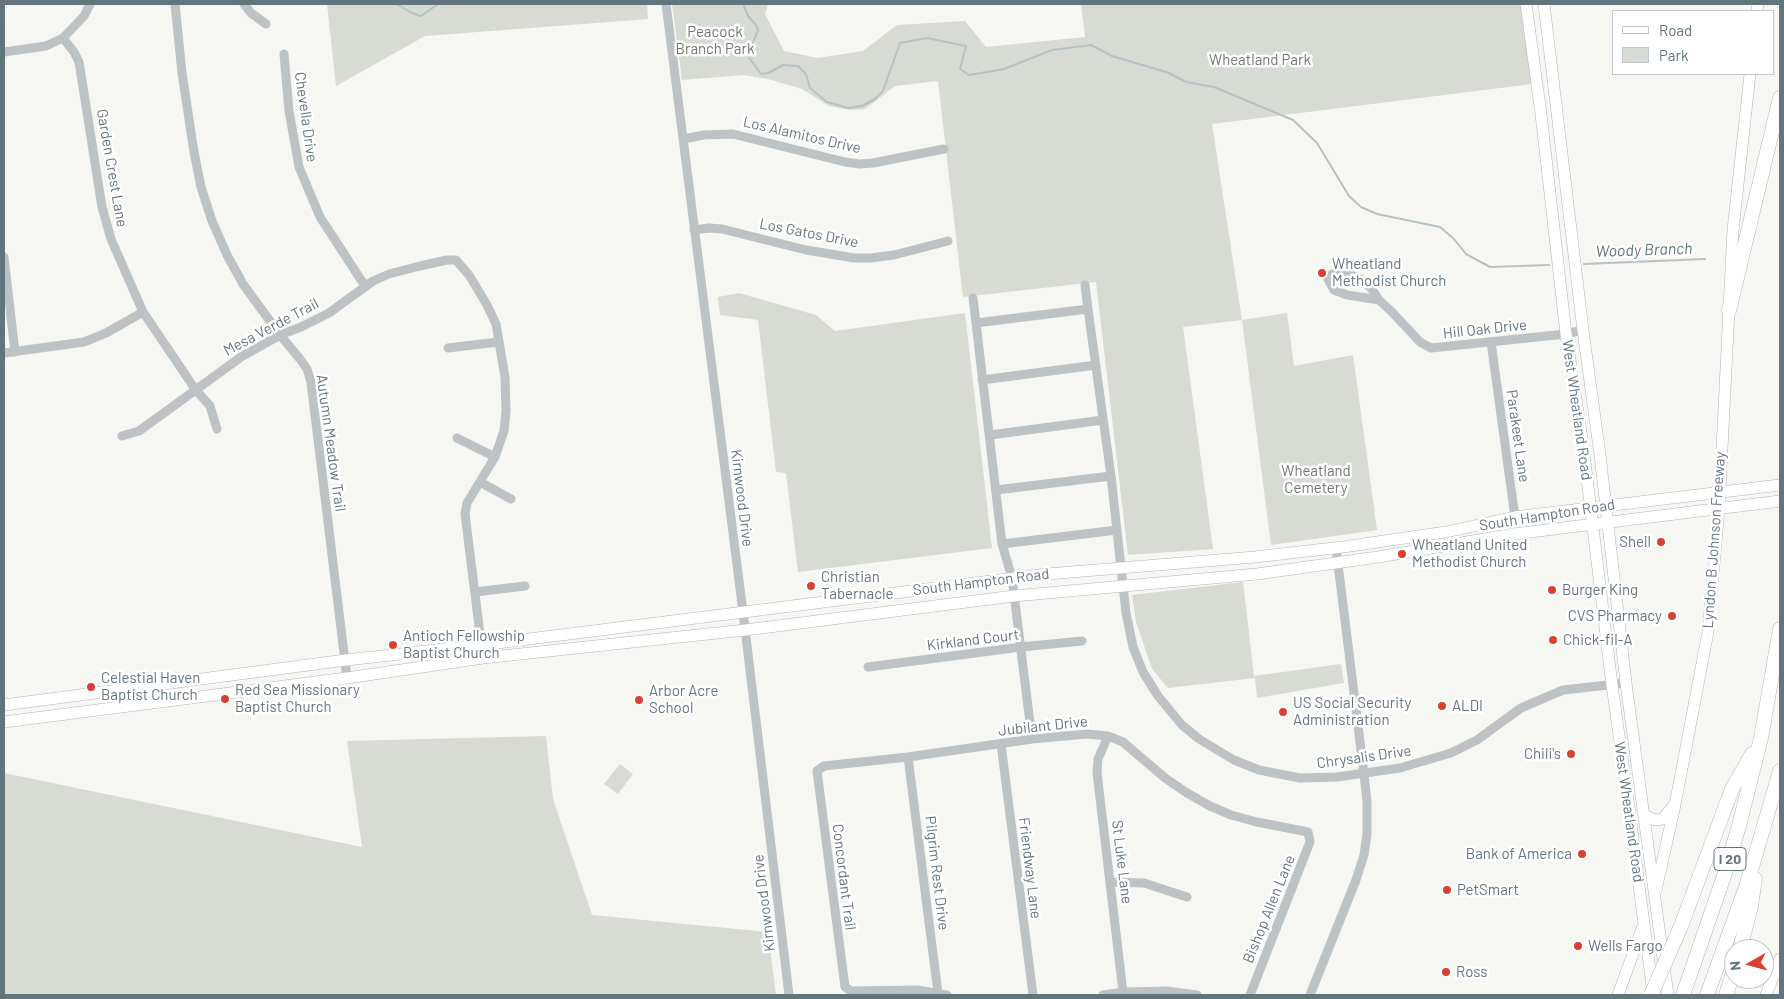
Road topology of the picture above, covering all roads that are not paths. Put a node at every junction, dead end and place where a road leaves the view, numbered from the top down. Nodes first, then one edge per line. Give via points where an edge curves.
1 (90, 4) edge
2 (175, 4) edge
3 (244, 4) edge
4 (666, 4) edge
5 (1526, 4) edge
6 (1544, 4) edge
7 (266, 24) dead end
8 (63, 38) junction
9 (4, 52) edge
10 (284, 54) dead end
11 (1750, 75) edge
12 (1780, 98) edge
13 (683, 139) junction
14 (1561, 144) junction
15 (1544, 146) junction
16 (944, 149) dead end
17 (694, 230) junction
18 (948, 241) dead end
19 (4, 257) edge
20 (1085, 285) dead end
21 (365, 286) junction
22 (973, 298) dead end
23 (1379, 300) junction
24 (1088, 309) junction
25 (1729, 311) junction
26 (143, 312) junction
27 (976, 323) junction
28 (1583, 330) junction
29 (1566, 334) junction
30 (280, 335) junction
31 (498, 342) junction
32 (1491, 342) junction
33 (448, 348) dead end
34 (15, 352) junction
35 (4, 353) edge
36 (1096, 365) junction
37 (982, 380) junction
38 (195, 389) junction
39 (1103, 420) junction
40 (217, 429) dead end
41 (990, 435) junction
42 (122, 436) dead end
43 (457, 438) dead end
44 (494, 457) junction
45 (1110, 476) junction
46 (480, 482) junction
47 (1780, 485) edge
48 (996, 490) junction
49 (1720, 492) junction
50 (511, 499) dead end
51 (1780, 501) edge
52 (1605, 505) junction
53 (1590, 507) junction
54 (1719, 508) junction
55 (1515, 517) junction
56 (1607, 521) junction
57 (1592, 523) junction
58 (1117, 530) junction
59 (1514, 534) junction
60 (1002, 544) junction
61 (1336, 548) junction
62 (1255, 557) junction
63 (1338, 562) junction
64 (1121, 568) junction
65 (1256, 574) junction
66 (1012, 578) junction
67 (1123, 585) junction
68 (525, 586) dead end
69 (475, 592) junction
70 (1014, 596) junction
71 (743, 612) junction
72 (1780, 629) edge
73 (745, 630) junction
74 (1082, 641) dead end
75 (481, 645) junction
76 (1021, 647) junction
77 (483, 658) junction
78 (346, 660) junction
79 (868, 666) dead end
80 (347, 678) junction
81 (1626, 683) junction
82 (164, 684) junction
83 (1612, 685) junction
84 (90, 694) junction
85 (165, 701) junction
86 (4, 705) edge
87 (92, 710) junction
88 (4, 722) edge
89 (1108, 736) junction
90 (1761, 738) junction
91 (1032, 739) junction
92 (1001, 744) junction
93 (908, 756) junction
94 (818, 771) joint
95 (1780, 771) edge
96 (1364, 774) junction
97 (1675, 805) junction
98 (1644, 815) junction
99 (1308, 832) joint
100 (1759, 844) junction
101 (1111, 882) junction
102 (1654, 896) junction
103 (1186, 897) dead end
104 (1644, 924) junction
105 (1743, 939) edge
106 (1642, 947) junction
107 (1780, 959) edge
108 (1123, 992) junction
109 (1667, 992) edge
110 (942, 994) edge
111 (789, 995) edge
112 (1033, 995) edge
113 (1103, 995) edge
114 (1197, 995) edge
115 (1250, 995) edge
116 (1310, 995) edge
117 (1618, 995) edge
118 (1652, 995) edge
119 (1683, 995) edge
120 (1706, 995) edge
121 (1766, 995) edge

1 - 8 street via 84,16
2 - 30 street, Autumn Meadow Trail via 182,73 201,187 227,255 243,284
3 - 7 street
4 - 13 street, Kirnwood Drive
5 - 15 main road, West Wheatland Road
6 - 14 main road, West Wheatland Road
8 - 9 street via 46,46
8 - 26 street, Garden Crest Lane via 79,62 102,207 109,231
10 - 21 street, Chevella Drive via 299,168 320,217
11 - 25 main road, Lyndon B Johnson Freeway via 1733,230
12 - 25 highway
13 - 16 street, Los Alamitos Drive via 733,134 860,164
13 - 17 street, Kirnwood Drive
14 - 15 main road
14 - 28 main road, West Wheatland Road
15 - 29 main road, West Wheatland Road
17 - 18 street, Los Gatos Drive via 722,229 854,258 894,254
17 - 71 street, Kirnwood Drive
19 - 34 street
20 - 24 street, Chrysalis Drive
21 - 30 street, Mesa Verde Trail via 329,313
21 - 31 street, Mesa Verde Trail via 389,274 456,260 487,305 496,324
22 - 27 street
23 - 23 street, Hill Oak Drive via 1339,293 1328,279 1336,273 1355,276 1371,288
23 - 32 street, Hill Oak Drive via 1427,346 1437,348
24 - 27 street
24 - 36 street, Chrysalis Drive
25 - 49 main road, Lyndon B Johnson Freeway
26 - 34 street via 84,342
26 - 38 street, Garden Crest Lane
27 - 37 street
28 - 29 street, Hill Oak Drive
28 - 52 main road, West Wheatland Road
29 - 32 street, Hill Oak Drive
29 - 53 main road, West Wheatland Road
30 - 38 street, Mesa Verde Trail
30 - 78 street, Autumn Meadow Trail via 307,369 311,382
31 - 33 street
31 - 44 street via 505,377 506,410 504,431
32 - 55 street, Parakeet Lane
34 - 35 street
36 - 37 street
36 - 39 street, Chrysalis Drive
37 - 41 street
38 - 40 street, Garden Crest Lane via 210,406
38 - 42 street, Mesa Verde Trail via 139,431
39 - 41 street
39 - 45 street, Chrysalis Drive
41 - 48 street
43 - 44 street
44 - 46 street
45 - 48 street
45 - 58 street, Chrysalis Drive
46 - 50 street
46 - 69 street via 467,503 465,514
47 - 49 main road, South Hampton Road
48 - 60 street
49 - 52 main road, South Hampton Road
49 - 54 main road, Lyndon B Johnson Freeway
51 - 54 main road, South Hampton Road
52 - 53 main road, South Hampton Road
52 - 56 main road, West Wheatland Road
53 - 55 main road, South Hampton Road
53 - 57 main road, West Wheatland Road
54 - 56 main road, South Hampton Road
54 - 97 main road, Lyndon B Johnson Freeway via 1708,632
55 - 59 street, Parakeet Lane
55 - 61 main road, South Hampton Road via 1446,532
56 - 57 main road, South Hampton Road
56 - 81 main road, West Wheatland Road
57 - 59 main road, South Hampton Road
57 - 83 main road, West Wheatland Road
58 - 60 street
58 - 64 street, Chrysalis Drive
59 - 63 main road, South Hampton Road
60 - 66 street
61 - 62 main road, South Hampton Road
61 - 63 street
62 - 64 main road, South Hampton Road
62 - 65 main road
63 - 65 main road, South Hampton Road
63 - 96 street
64 - 66 main road, South Hampton Road
64 - 67 street, Chrysalis Drive
65 - 67 main road, South Hampton Road
66 - 70 street
66 - 71 main road, South Hampton Road
67 - 70 main road, South Hampton Road
67 - 96 street, Chrysalis Drive via 1133,647 1143,672 1175,717 1199,739 1234,760 1280,775 1319,778
68 - 69 street
69 - 75 street
70 - 73 main road, South Hampton Road
70 - 76 street
71 - 73 street, Kirnwood Drive
71 - 75 main road, South Hampton Road
72 - 90 highway, I 20
73 - 77 main road, South Hampton Road
73 - 111 street, Kirnwood Drive
74 - 76 street, Kirkland Court
75 - 77 street
75 - 78 main road, South Hampton Road
76 - 79 street, Kirkland Court
76 - 91 street
77 - 80 main road, South Hampton Road
78 - 80 street, Autumn Meadow Trail
78 - 82 main road, South Hampton Road
80 - 85 main road, South Hampton Road
81 - 83 street, Chrysalis Drive
81 - 98 main road, West Wheatland Road
82 - 84 main road, South Hampton Road
82 - 85 main road
83 - 96 street, Chrysalis Drive via 1563,690 1521,708 1477,740 1451,753 1400,768
83 - 104 main road, West Wheatland Road
84 - 86 main road, South Hampton Road
84 - 87 main road
85 - 87 main road, South Hampton Road
87 - 88 main road, South Hampton Road
89 - 91 street, Jubilant Drive via 1088,734
89 - 99 street, Jubilant Drive via 1129,746 1165,778 1210,806 1257,822
89 - 101 street, St Luke Lane via 1098,759 1097,773
90 - 118 highway, bridge via 1732,789
90 - 119 highway, I 20 via 1724,876
91 - 92 street, Jubilant Drive
92 - 93 street, Jubilant Drive
92 - 112 street, Friendway Lane
93 - 94 street, Jubilant Drive via 824,766
93 - 110 street, Pilgrim Rest Drive
94 - 110 street, Concordant Trail via 845,987 852,991 897,989
95 - 100 highway, I 20
96 - 116 street via 1367,834 1364,855
97 - 98 main road via 1663,819 1655,820
97 - 102 main road, Lyndon B Johnson Freeway
98 - 102 main road, West Wheatland Road
99 - 115 street, Bishop Allen Lane via 1310,842
100 - 105 highway via 1751,906
100 - 120 highway, I 20
101 - 103 street via 1144,883
101 - 108 street, St Luke Lane
102 - 104 main road, Lyndon B Johnson Freeway
102 - 109 main road, West Wheatland Road
104 - 106 main road, Lyndon B Johnson Freeway
106 - 109 main road via 1654,954
106 - 117 main road, Lyndon B Johnson Freeway
106 - 118 main road
107 - 121 main road
108 - 113 street
108 - 114 street

